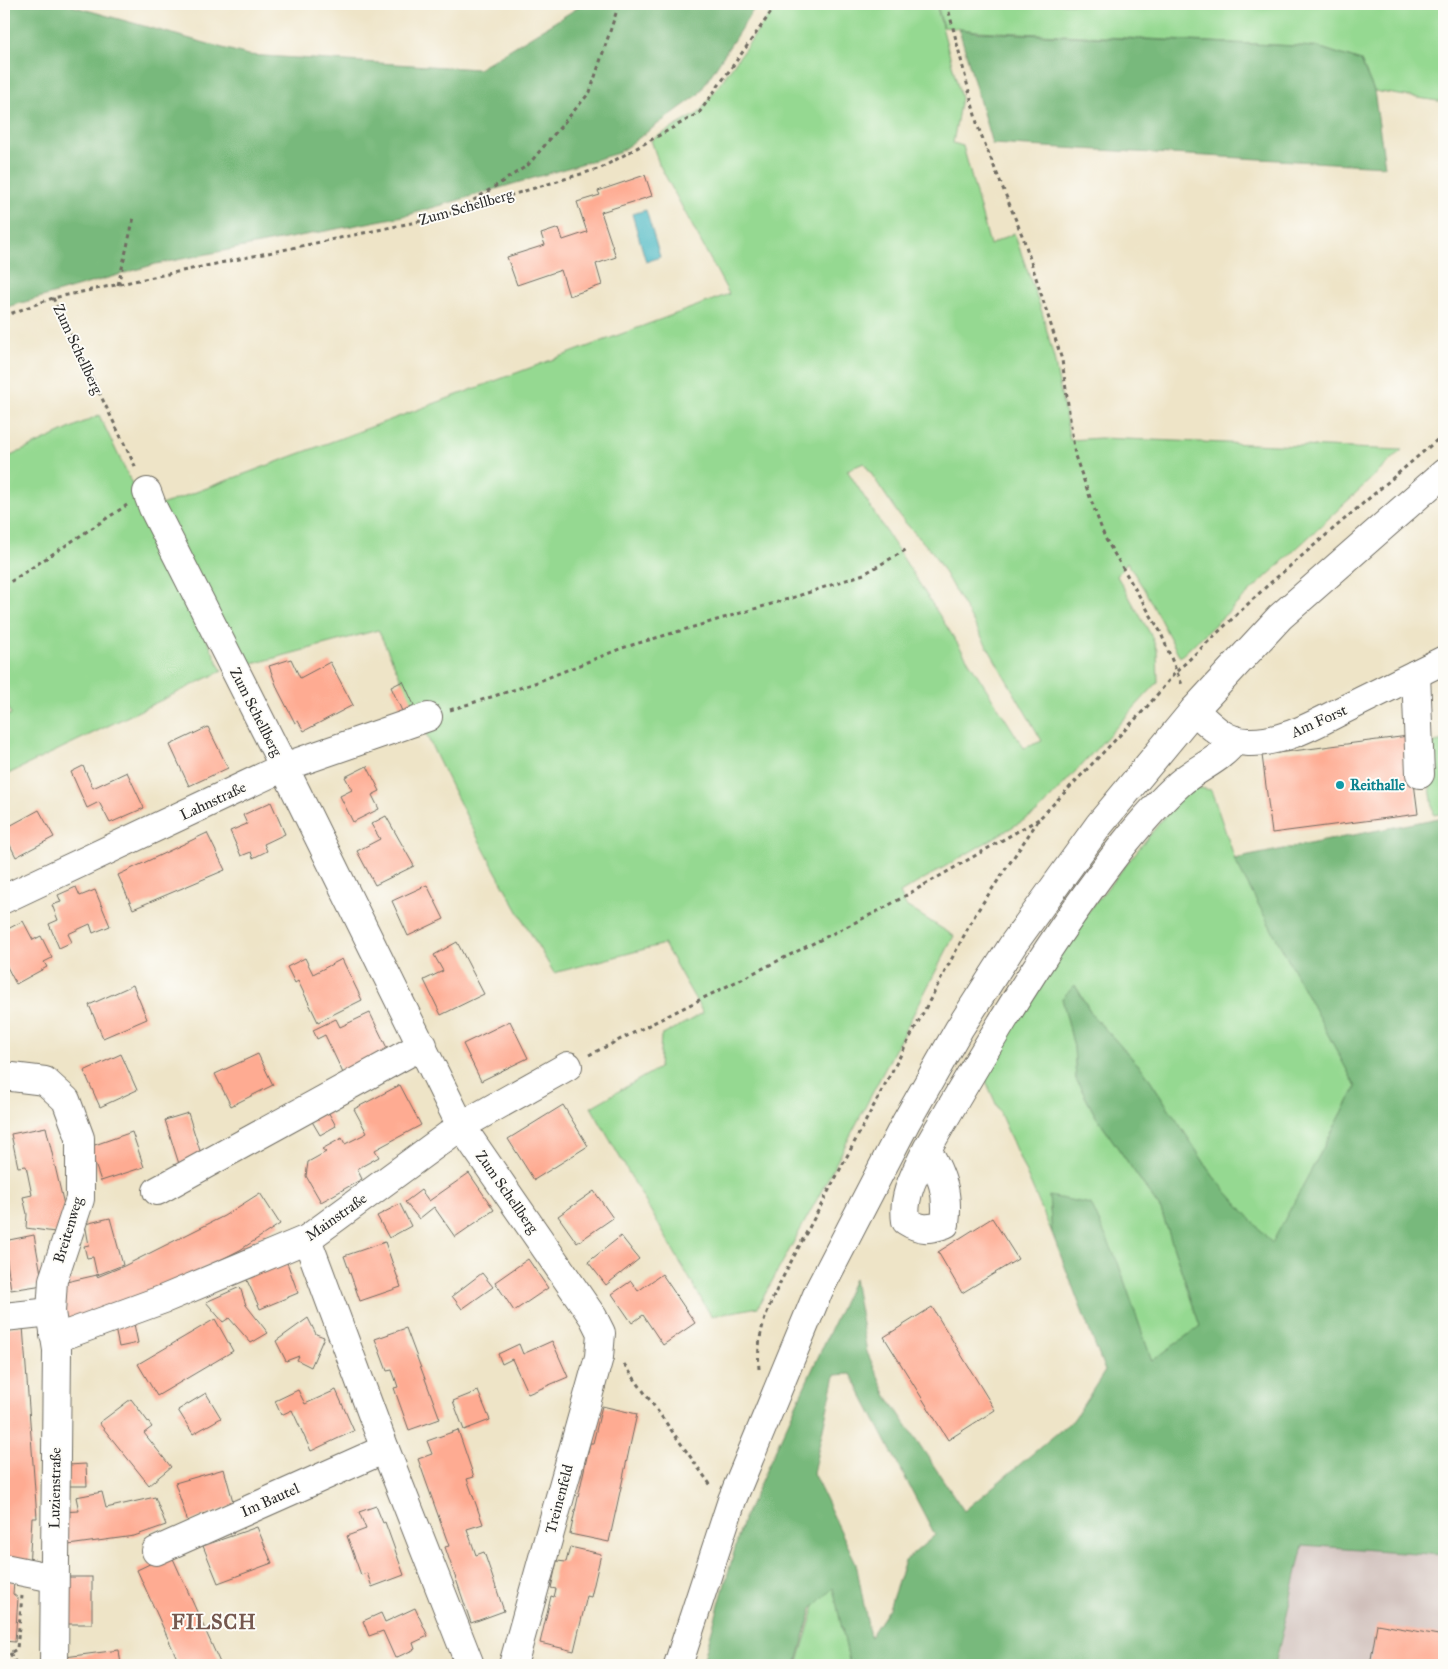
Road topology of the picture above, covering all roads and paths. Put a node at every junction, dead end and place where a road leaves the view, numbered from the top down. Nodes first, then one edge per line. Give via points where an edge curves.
1 (619, 4) edge
2 (777, 4) edge
3 (947, 4) edge
4 (455, 212) junction
5 (134, 217) dead end
6 (118, 285) junction
7 (53, 298) junction
8 (4, 316) edge
9 (1444, 472) edge
10 (147, 492) junction
11 (909, 548) dead end
12 (4, 586) edge
13 (1444, 660) edge
14 (1416, 674) junction
15 (1194, 710) junction
16 (428, 717) joint
17 (1235, 740) junction
18 (284, 767) junction
19 (1420, 774) dead end
20 (1040, 818) dead end
21 (4, 899) edge
22 (423, 1045) junction
23 (568, 1066) joint
24 (4, 1076) edge
25 (461, 1126) junction
26 (927, 1149) dead end
27 (158, 1190) dead end
28 (307, 1239) junction
29 (4, 1317) edge
30 (53, 1323) junction
31 (602, 1333) junction
32 (385, 1449) junction
33 (715, 1492) dead end
34 (156, 1551) dead end
35 (4, 1568) edge
36 (54, 1578) junction
37 (22, 1590) dead end
38 (4, 1652) edge
39 (10, 1653) junction
40 (17, 1665) edge
41 (54, 1665) edge
42 (470, 1665) edge
43 (514, 1665) edge
44 (678, 1665) edge

1 - 4 path via 590,92 528,165
2 - 4 path, Zum Schellberg via 699,113 601,168
3 - 15 path via 978,127 1024,240 1062,360 1075,456 1105,538 1160,631
4 - 6 path, Zum Schellberg
5 - 6 path
6 - 7 path, Zum Schellberg
7 - 8 path
7 - 10 path, Zum Schellberg
9 - 15 street via 1280,617
10 - 12 path
10 - 18 street, Zum Schellberg via 198,601
11 - 16 path via 864,574 622,648 532,684
13 - 14 street, Am Forst
14 - 17 street, Am Forst via 1299,731 1271,740
14 - 19 street
15 - 17 street, Am Forst via 1222,735
15 - 44 street via 1099,825 1014,943 959,1029 906,1122 818,1290 753,1445 716,1544
16 - 18 street, Lahnstraße
17 - 26 street via 1213,762 1180,782 1124,844 1056,937 994,1033
18 - 21 street, Lahnstraße
18 - 22 street, Zum Schellberg
20 - 23 path via 884,908
22 - 25 street, Zum Schellberg
22 - 27 street
23 - 25 street, Mainstraße
24 - 30 street, Breitenweg via 45,1081 66,1100 80,1138 80,1199 52,1280
25 - 28 street, Mainstraße
25 - 31 street, Zum Schellberg
28 - 30 street, Mainstraße via 164,1299 68,1334
28 - 32 street
29 - 30 street, Mainstraße
30 - 36 street, Luzienstraße via 57,1350
31 - 33 path
31 - 43 street, Treinenfeld via 599,1358
32 - 34 street, Im Bautel
32 - 42 street
35 - 36 street
36 - 41 street, Luzienstraße
37 - 39 path via 17,1649
38 - 39 path
39 - 40 path

